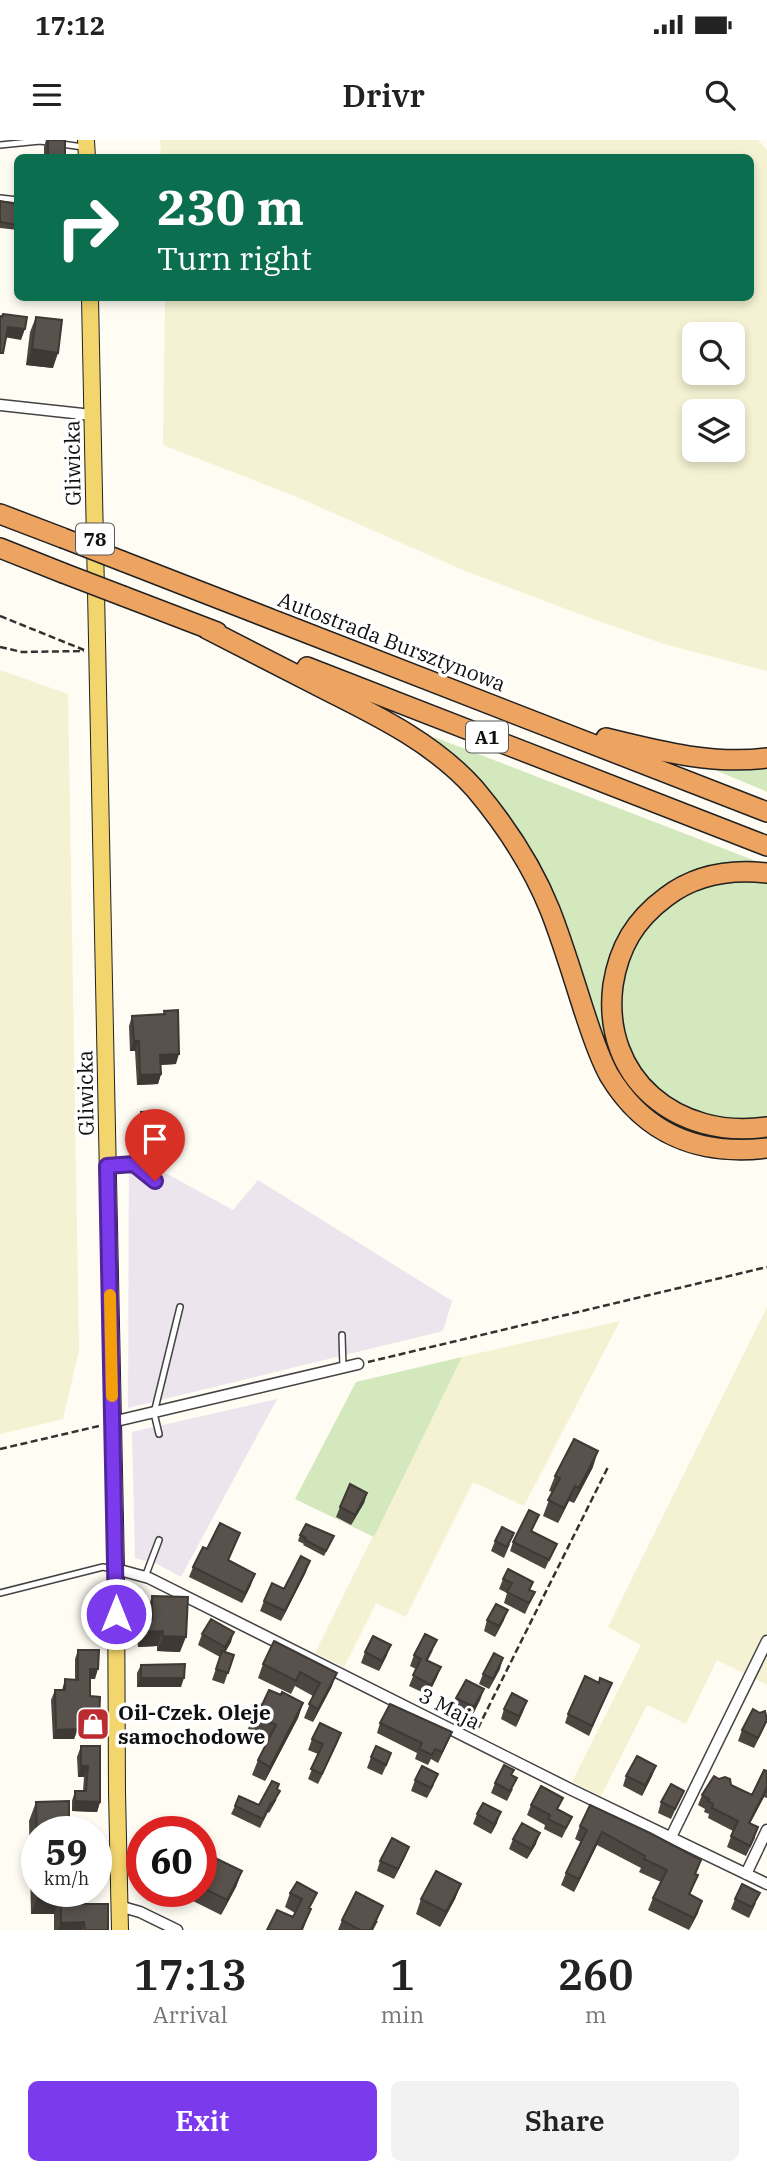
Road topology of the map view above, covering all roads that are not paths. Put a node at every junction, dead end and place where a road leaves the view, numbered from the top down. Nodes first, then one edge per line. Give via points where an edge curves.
1 (0, 145) edge
2 (87, 148) edge
3 (90, 301) edge
4 (0, 405) edge
5 (93, 415) junction
6 (0, 514) edge
7 (0, 548) edge
8 (207, 629) junction
9 (531, 720) junction
10 (767, 758) edge
11 (767, 812) edge
12 (767, 846) edge
13 (767, 873) edge
14 (767, 1127) edge
15 (767, 1148) edge
16 (107, 1166) junction
17 (155, 1181) dead end
18 (180, 1307) dead end
19 (342, 1335) dead end
20 (358, 1364) road end
21 (343, 1368) junction
22 (154, 1413) junction
23 (112, 1422) junction
24 (159, 1434) dead end
25 (159, 1540) dead end
26 (116, 1569) junction
27 (145, 1577) junction
28 (0, 1593) edge
29 (767, 1641) edge
30 (767, 1830) edge
31 (671, 1838) junction
32 (746, 1874) junction
33 (767, 1884) edge
34 (120, 1906) junction
35 (120, 1930) edge
36 (177, 1930) edge

1 - 2 lane via 40,142
3 - 5 main road, Gliwicka / 78
4 - 5 street
5 - 16 main road, Gliwicka / 78
6 - 9 highway, Autostrada Bursztynowa / A1, bridge
7 - 8 highway, A1, bridge
8 - 12 highway, A1
8 - 15 highway via 383,719 454,769 504,824 530,866 550,910 595,1044 609,1075 629,1102 652,1124 679,1139 712,1149
9 - 10 highway via 713,760
9 - 11 highway, Autostrada Bursztynowa / A1
13 - 14 highway via 745,870 708,875 677,888 648,910 627,938 611,1003 616,1037 627,1066 665,1107 717,1128
16 - 17 lane via 134,1164
16 - 23 main road, Gliwicka / 78
18 - 22 lane
19 - 21 lane
20 - 21 street
21 - 22 street
22 - 23 street
22 - 24 lane
23 - 26 main road, Gliwicka / 78
25 - 27 lane
26 - 27 street, 3 Maja
26 - 28 lane via 103,1567
26 - 34 main road, Gliwicka / 78
27 - 31 street, 3 Maja
29 - 31 street
30 - 32 street
31 - 32 street, 3 Maja
32 - 33 street, 3 Maja
34 - 35 main road, Gliwicka / 78
34 - 36 street

